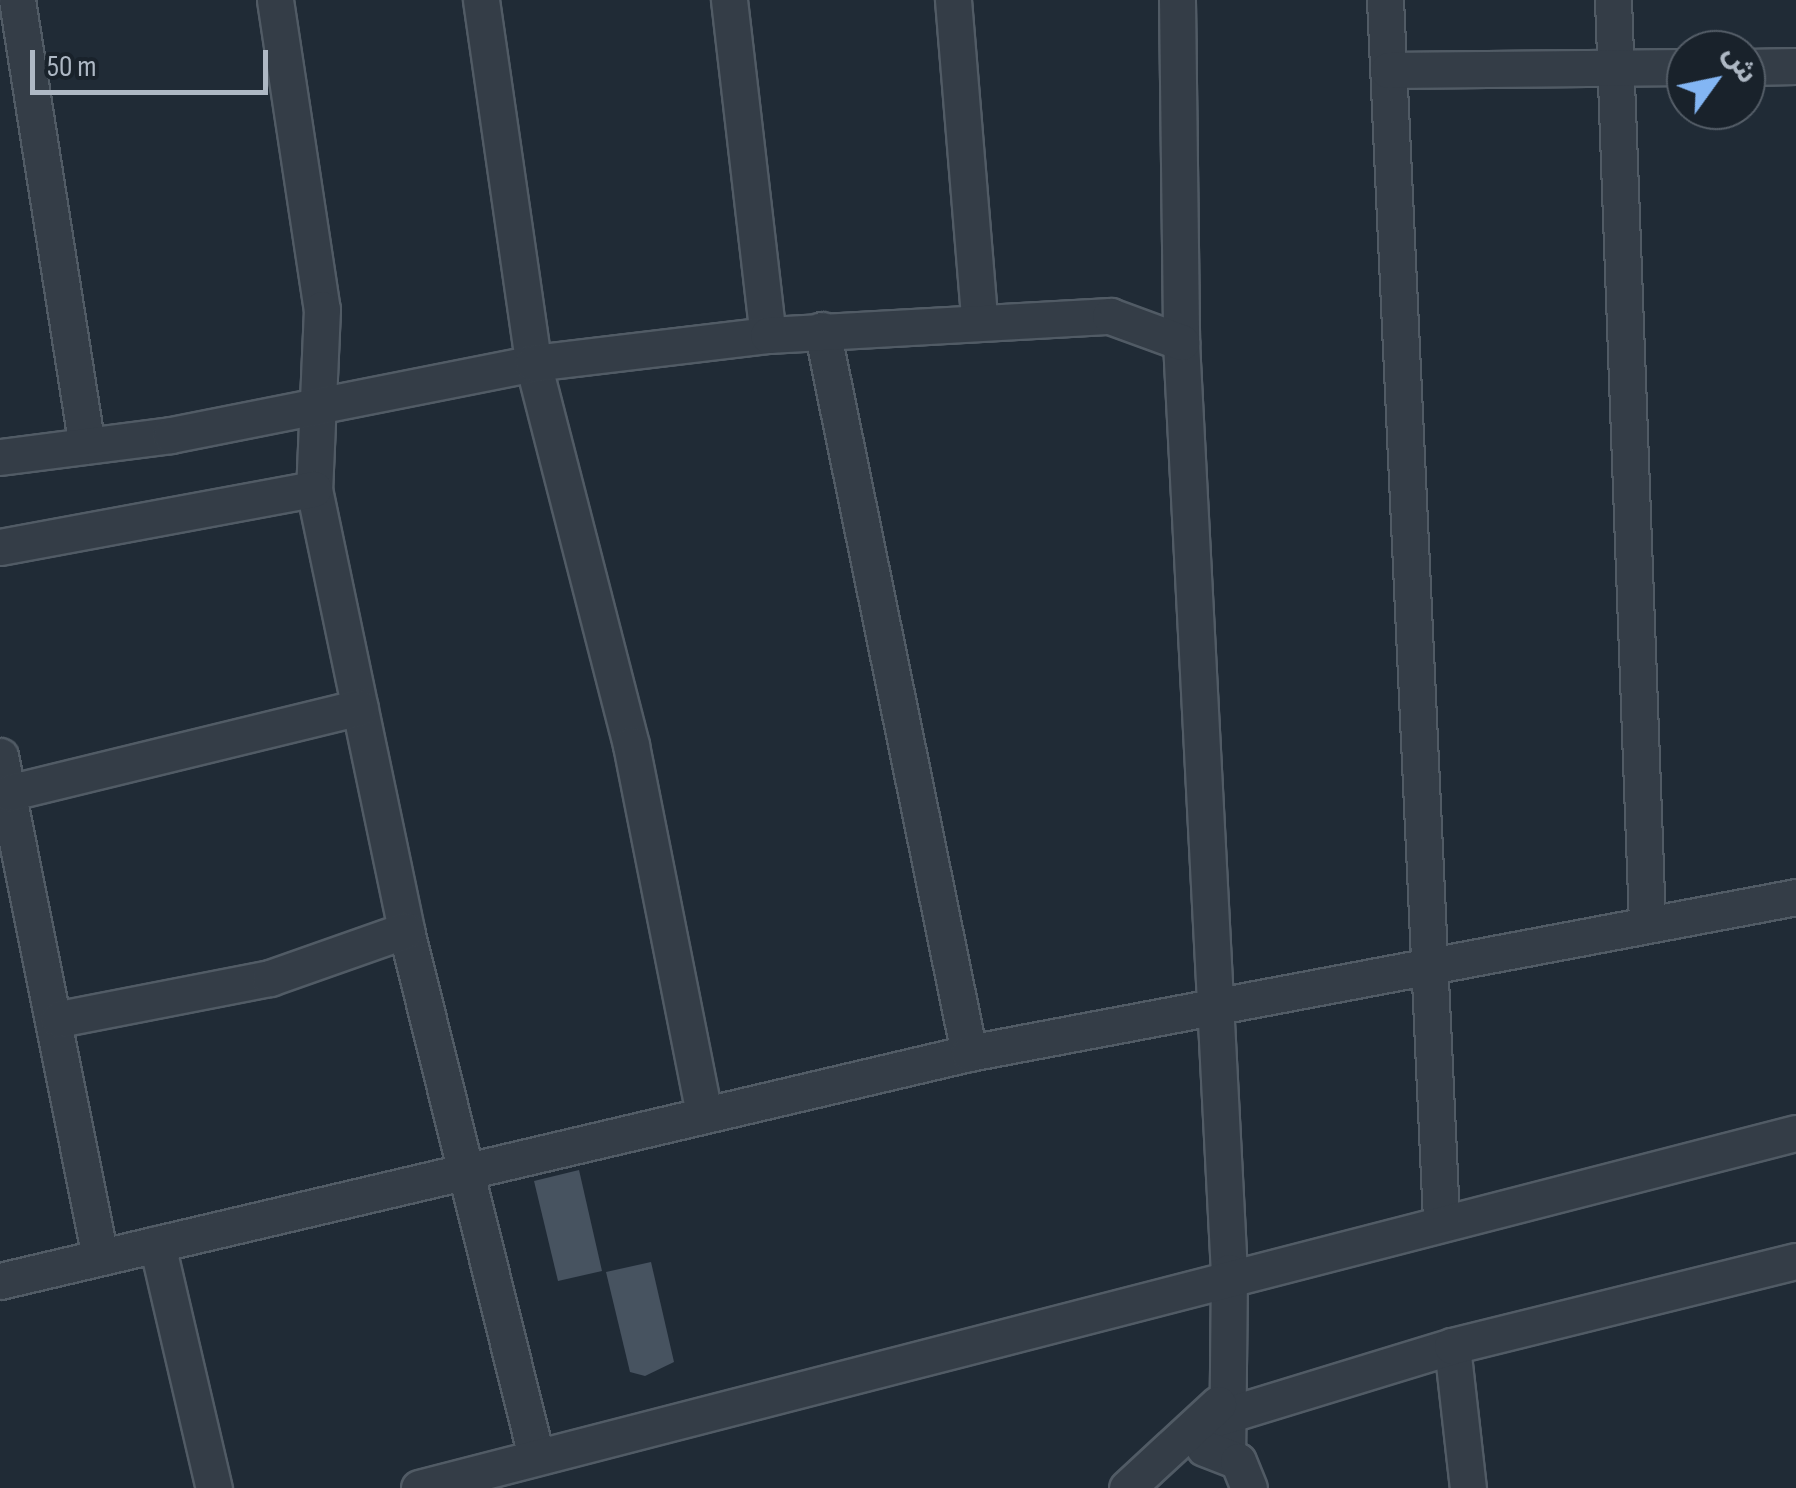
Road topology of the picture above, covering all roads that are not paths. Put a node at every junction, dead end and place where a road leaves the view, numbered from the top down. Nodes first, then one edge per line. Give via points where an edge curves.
1 (18, 0) edge
2 (276, 0) edge
3 (481, 0) edge
4 (728, 0) edge
5 (953, 0) edge
6 (1177, 0) edge
7 (1385, 0) edge
8 (1612, 0) edge
9 (1796, 66) edge
10 (1666, 67) edge
11 (1766, 67) edge
12 (1615, 68) junction
13 (1388, 70) junction
14 (979, 317) junction
15 (822, 330) junction
16 (768, 335) junction
17 (1181, 342) junction
18 (533, 363) junction
19 (322, 405) junction
20 (87, 446) junction
21 (0, 457) edge
22 (314, 488) junction
23 (0, 547) edge
24 (360, 707) junction
25 (0, 756) edge
26 (8, 793) junction
27 (1796, 897) edge
28 (1648, 923) junction
29 (406, 930) junction
30 (1424, 962) junction
31 (1218, 1002) junction
32 (59, 1019) junction
33 (969, 1053) junction
34 (704, 1114) junction
35 (1796, 1133) edge
36 (465, 1172) junction
37 (1441, 1220) junction
38 (157, 1244) junction
39 (100, 1257) junction
40 (1796, 1261) edge
41 (1230, 1272) junction
42 (0, 1281) edge
43 (1452, 1346) junction
44 (1218, 1415) junction
45 (1227, 1452) junction
46 (536, 1456) junction
47 (214, 1488) edge
48 (419, 1488) edge
49 (1128, 1488) edge
50 (1166, 1488) edge
51 (1249, 1488) edge
52 (1468, 1488) edge

1 - 20 street
2 - 19 street via 307,172
3 - 18 street
4 - 16 street
5 - 14 street
6 - 17 street
7 - 13 street
8 - 12 street
9 - 11 street
10 - 12 street
12 - 13 street
12 - 28 street
13 - 30 street
14 - 15 street
14 - 17 street via 1110,316
15 - 16 street
15 - 33 street
16 - 18 street
17 - 31 street
18 - 19 street
18 - 34 street via 631,745
19 - 20 street
19 - 22 street
20 - 21 street
22 - 23 street
22 - 24 street
24 - 26 street
24 - 29 street
25 - 26 street
26 - 32 street
27 - 28 street
28 - 30 street
29 - 32 street via 270,978
29 - 36 street
30 - 31 street
30 - 37 street
31 - 33 street
31 - 41 street
32 - 39 street
33 - 34 street
34 - 36 street
35 - 37 street
36 - 38 street
36 - 46 street
37 - 41 street
38 - 39 street
38 - 47 street
39 - 42 street
40 - 43 street
41 - 44 street via 1232,1364
41 - 46 street
43 - 44 street
43 - 52 street
44 - 45 street
44 - 49 street
45 - 50 street via 1186,1453
45 - 51 street
46 - 48 street

